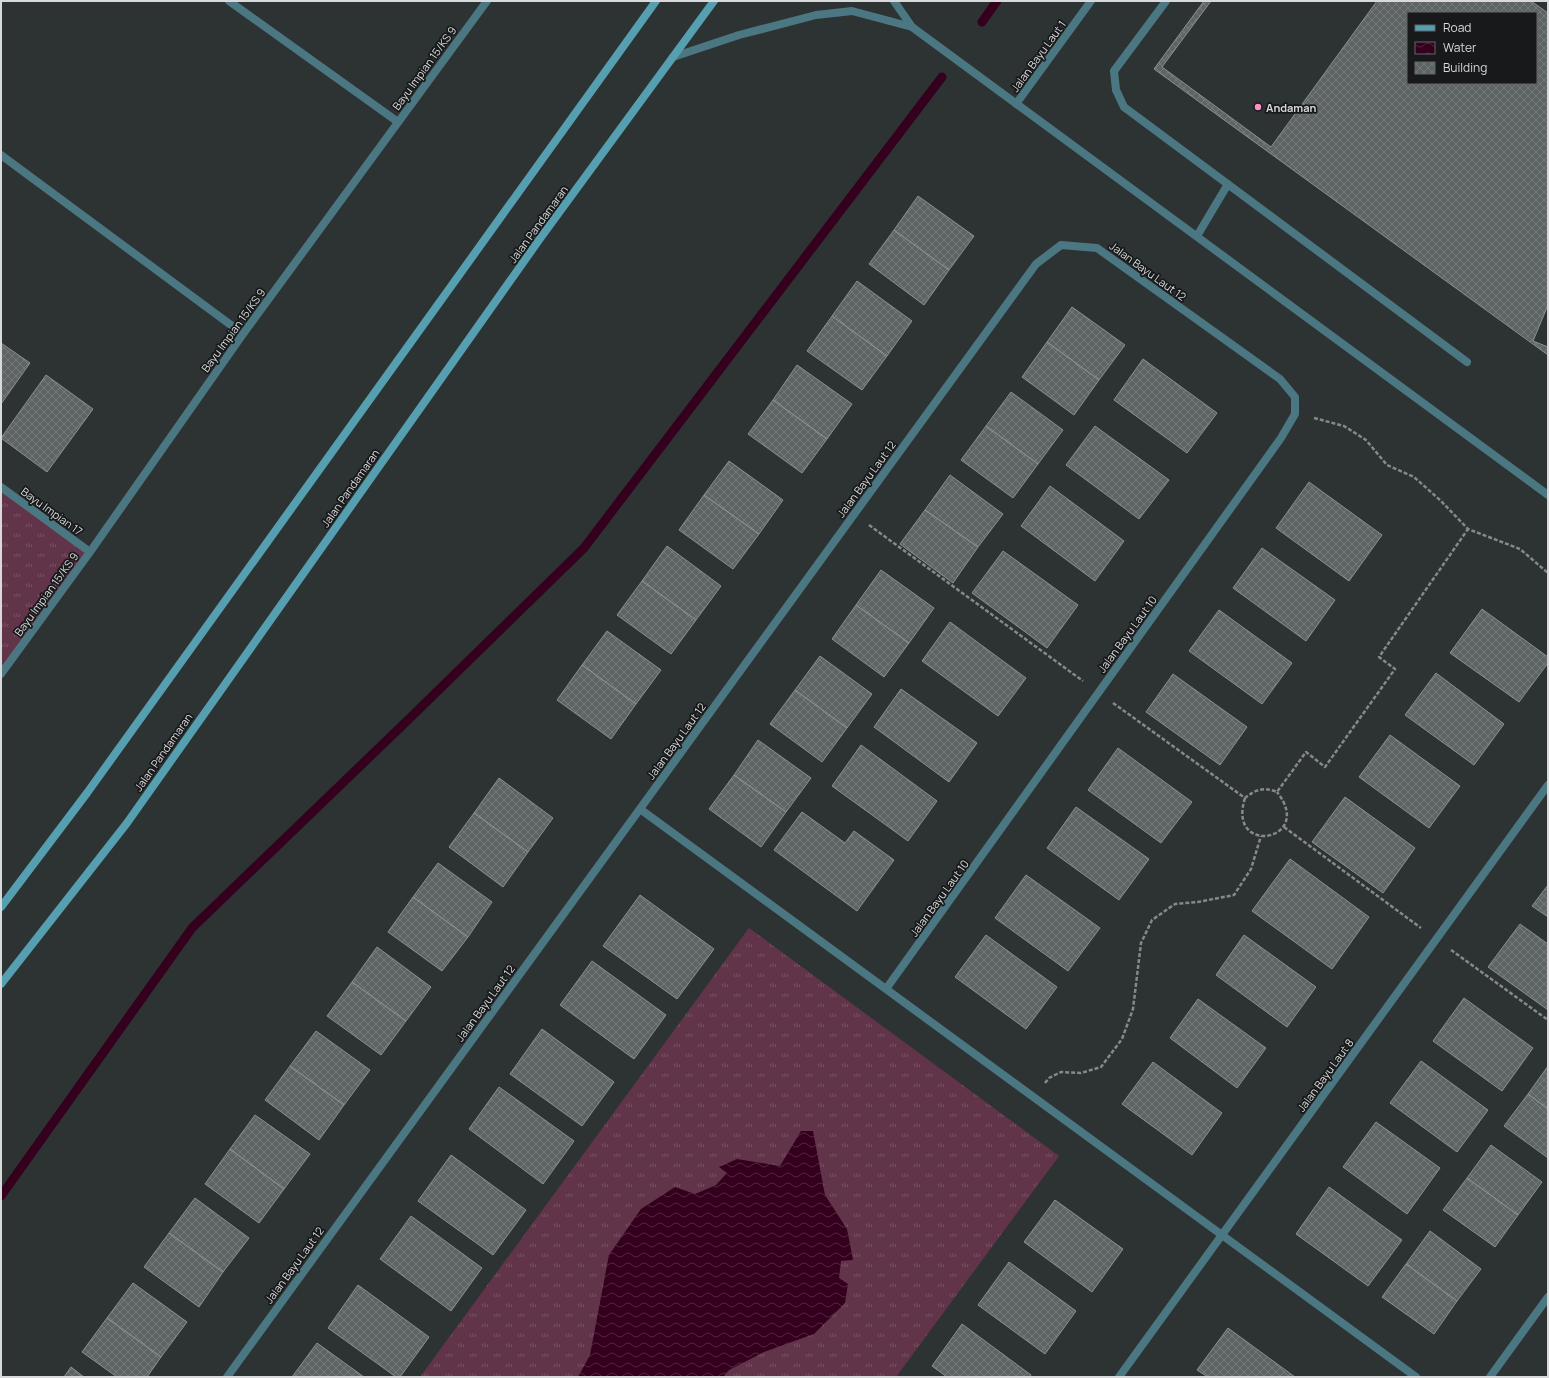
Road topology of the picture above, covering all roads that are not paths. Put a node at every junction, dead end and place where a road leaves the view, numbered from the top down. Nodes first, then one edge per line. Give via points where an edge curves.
1 (229, 1) edge
2 (487, 1) edge
3 (656, 1) edge
4 (714, 1) edge
5 (894, 1) edge
6 (1091, 1) edge
7 (1166, 1) edge
8 (912, 27) junction
9 (673, 57) junction
10 (1016, 104) junction
11 (398, 122) junction
12 (1, 155) edge
13 (1228, 184) junction
14 (1197, 236) junction
15 (243, 334) junction
16 (1467, 362) dead end
17 (1294, 414) joint
18 (1, 487) edge
19 (1548, 495) edge
20 (90, 552) junction
21 (1, 674) edge
22 (1548, 785) edge
23 (640, 809) junction
24 (1, 907) edge
25 (1, 984) edge
26 (886, 989) junction
27 (1222, 1235) junction
28 (1548, 1297) edge
29 (227, 1377) edge
30 (1119, 1377) edge
31 (1416, 1377) edge
32 (1490, 1377) edge

1 - 11 street
2 - 11 street, Bayu Impian 15/KS 9
3 - 24 main road via 87,793
4 - 9 main road, Jalan Pandamaran
5 - 8 street
6 - 10 street, Jalan Bayu Laut 1
7 - 13 street via 1114,71 1116,90 1124,107
8 - 9 street via 852,12 816,15 739,35
8 - 10 street
9 - 25 main road, Jalan Pandamaran via 539,240 127,823
10 - 14 street
11 - 15 street, Bayu Impian 15/KS 9
12 - 15 street
13 - 14 street
13 - 16 street
14 - 19 street
15 - 20 street, Bayu Impian 15/KS 9
17 - 23 street, Jalan Bayu Laut 12 via 1295,397 1280,379 1097,248 1061,245 1036,264
17 - 26 street, Jalan Bayu Laut 10 via 1281,438
18 - 20 street, Bayu Impian 17
20 - 21 street, Bayu Impian 15/KS 9
22 - 27 street, Jalan Bayu Laut 8
23 - 26 street
23 - 29 street, Jalan Bayu Laut 12
26 - 27 street
27 - 30 street, Jalan Bayu Laut 8
27 - 31 street
28 - 32 street

